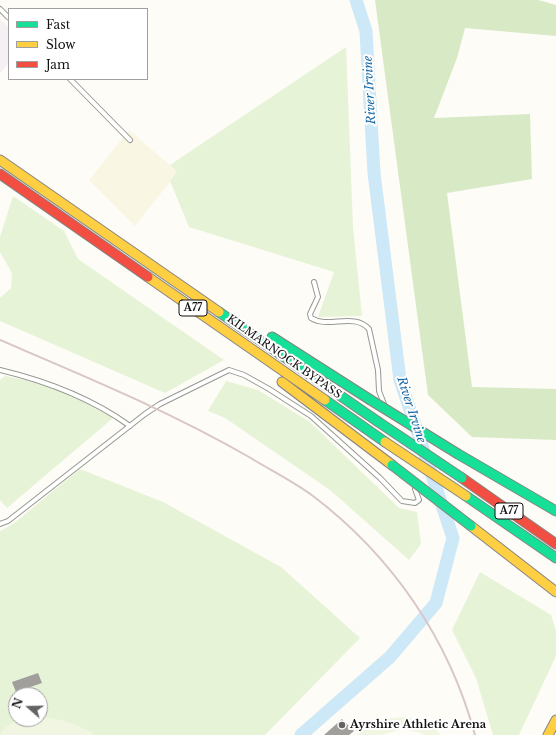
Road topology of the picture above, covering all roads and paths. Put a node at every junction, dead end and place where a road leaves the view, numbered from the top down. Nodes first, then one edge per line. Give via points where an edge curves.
1 (0, 9) edge
2 (8, 17) edge
3 (71, 80) edge
4 (130, 140) dead end
5 (0, 160) edge
6 (0, 174) edge
7 (97, 227) junction
8 (91, 237) junction
9 (314, 282) dead end
10 (0, 370) edge
11 (390, 420) dead end
12 (130, 426) junction
13 (392, 427) dead end
14 (406, 463) dead end
15 (408, 471) dead end
16 (556, 511) edge
17 (0, 524) edge
18 (556, 544) edge
19 (556, 558) edge
20 (556, 592) edge
21 (556, 720) edge
22 (548, 735) edge

1 - 2 lane
3 - 4 lane
5 - 7 main road, KILMARNOCK BYPASS / A77
6 - 8 main road, KILMARNOCK BYPASS / A77
7 - 16 main road, A77, bridge via 369,399
7 - 18 main road, KILMARNOCK BYPASS / A77, bridge
8 - 19 main road, KILMARNOCK BYPASS / A77, bridge
8 - 20 main road, A77, bridge
9 - 11 lane via 318,297 310,314 311,318 322,322 357,322 365,324 369,329 378,370 379,391
10 - 12 lane via 65,390 109,411
12 - 15 lane via 160,404 229,370 269,388 311,416 402,501 415,503 419,500
12 - 17 lane via 8,521
13 - 14 lane
21 - 22 main road

